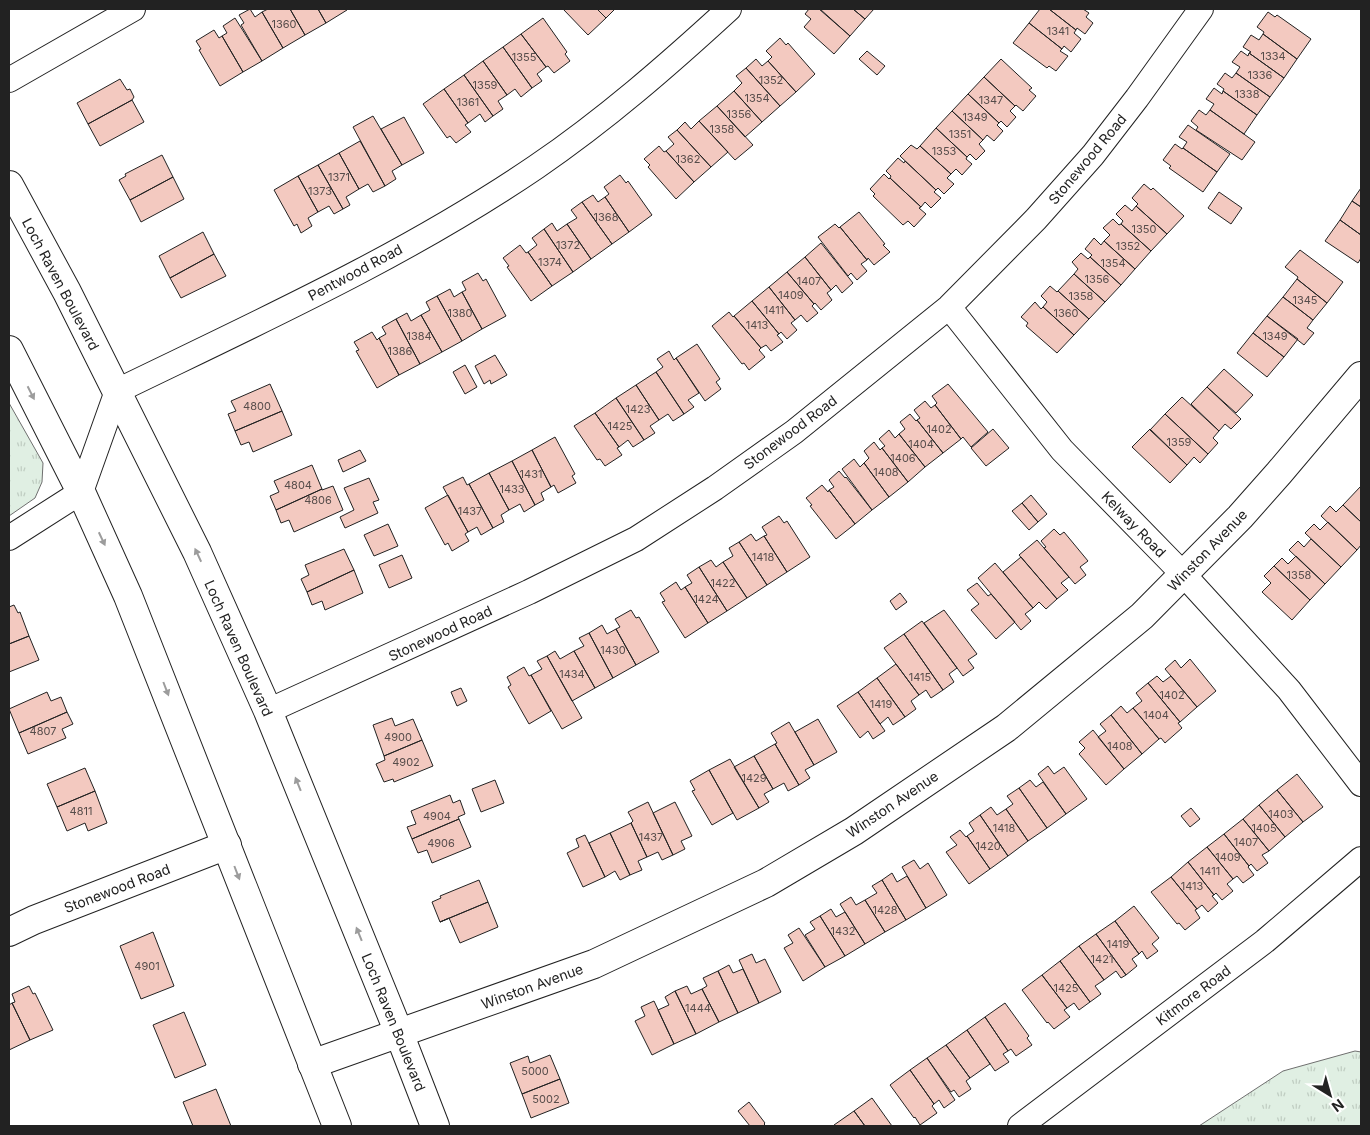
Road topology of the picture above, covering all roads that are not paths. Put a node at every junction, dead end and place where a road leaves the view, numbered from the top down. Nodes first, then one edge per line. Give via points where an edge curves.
1 (133, 9) edge
2 (728, 9) edge
3 (1201, 9) edge
4 (9, 80) edge
5 (9, 185) edge
6 (950, 307) junction
7 (9, 350) edge
8 (1361, 376) edge
9 (116, 391) junction
10 (80, 492) junction
11 (9, 538) edge
12 (1184, 575) junction
13 (268, 711) junction
14 (1361, 784) edge
15 (227, 846) junction
16 (1361, 859) edge
17 (9, 932) edge
18 (399, 1033) junction
19 (312, 1064) junction
20 (337, 1126) edge
21 (435, 1126) edge
22 (1020, 1126) edge

1 - 4 street
2 - 9 street, Pentwood Road via 606,116 536,167 462,214 307,298
3 - 6 street, Stonewood Road via 1093,155
5 - 9 main road, Loch Raven Boulevard
6 - 12 street, Kelway Road via 1062,450
6 - 13 street, Stonewood Road via 794,432 636,538 529,592
7 -> 10 main road
8 - 12 main road, Winston Avenue via 1279,473
9 - 10 street
13 -> 9 main road, Loch Raven Boulevard via 197,552
10 - 11 street
10 -> 15 main road via 128,596
12 - 14 street, Kelway Road via 1289,690
12 - 18 main road, Winston Avenue via 1142,616 1006,728 854,831 766,883 594,964
18 -> 13 main road, Loch Raven Boulevard
15 - 17 main road, Stonewood Road
15 -> 19 main road
16 - 22 street, Kitmore Road via 1265,941
18 - 19 main road, Winston Avenue
18 - 21 main road, Loch Raven Boulevard
19 - 20 main road

